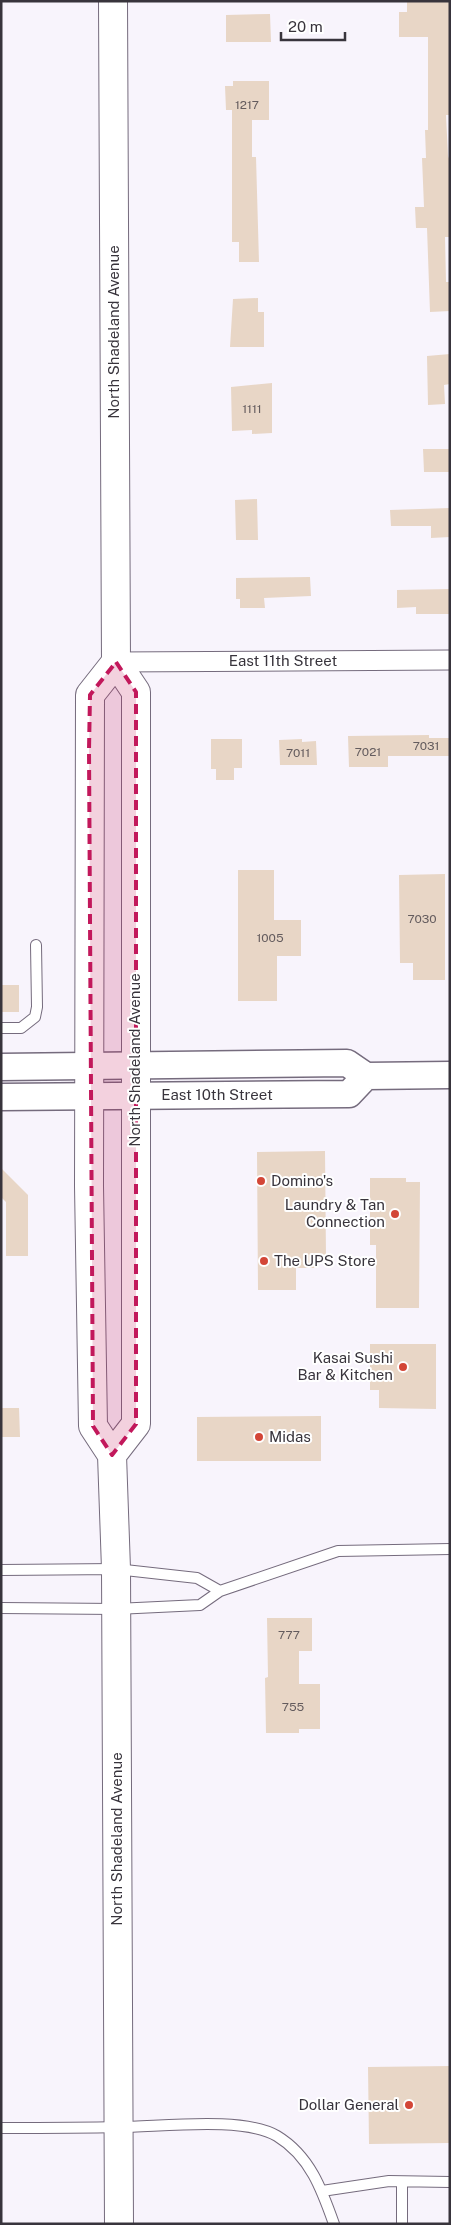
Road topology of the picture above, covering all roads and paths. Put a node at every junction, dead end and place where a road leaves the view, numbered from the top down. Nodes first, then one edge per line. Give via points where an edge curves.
1 (113, 1) edge
2 (450, 660) edge
3 (116, 662) junction
4 (36, 945) dead end
5 (1, 1028) edge
6 (135, 1065) junction
7 (89, 1066) junction
8 (1, 1067) edge
9 (450, 1075) edge
10 (366, 1076) junction
11 (90, 1096) junction
12 (135, 1096) junction
13 (1, 1097) edge
14 (112, 1455) junction
15 (450, 1549) edge
16 (116, 1569) junction
17 (1, 1570) edge
18 (220, 1591) junction
19 (1, 1608) edge
20 (116, 1609) junction
21 (119, 2127) junction
22 (1, 2128) edge
23 (402, 2182) junction
24 (450, 2182) edge
25 (322, 2191) junction
26 (119, 2224) edge
27 (334, 2224) edge
28 (402, 2224) edge

1 - 3 main road, North Shadeland Avenue
2 - 3 street, East 11th Street
3 - 6 main road, North Shadeland Avenue via 136,692
3 - 7 main road via 90,695
4 - 5 lane via 35,1017 20,1028
6 - 7 main road, East 10th Street
6 - 10 main road, East 10th Street via 347,1063
6 - 12 main road, North Shadeland Avenue
7 - 8 main road, East 10th Street
7 - 11 main road
9 - 10 main road
10 - 12 main road, East 10th Street via 349,1094
11 - 12 main road, East 10th Street
11 - 13 main road, East 10th Street
11 - 14 main road via 93,1426
12 - 14 main road, North Shadeland Avenue via 136,1424
14 - 16 main road, North Shadeland Avenue
15 - 18 lane via 338,1551
16 - 17 lane
16 - 18 lane via 197,1578
16 - 20 main road, North Shadeland Avenue
18 - 20 lane via 200,1605
19 - 20 lane
20 - 21 main road, North Shadeland Avenue
21 - 22 lane
21 - 25 lane via 238,2126 258,2129 277,2136 296,2151 311,2168
21 - 26 main road, North Shadeland Avenue
23 - 24 lane
23 - 25 lane
23 - 28 lane
25 - 27 lane

